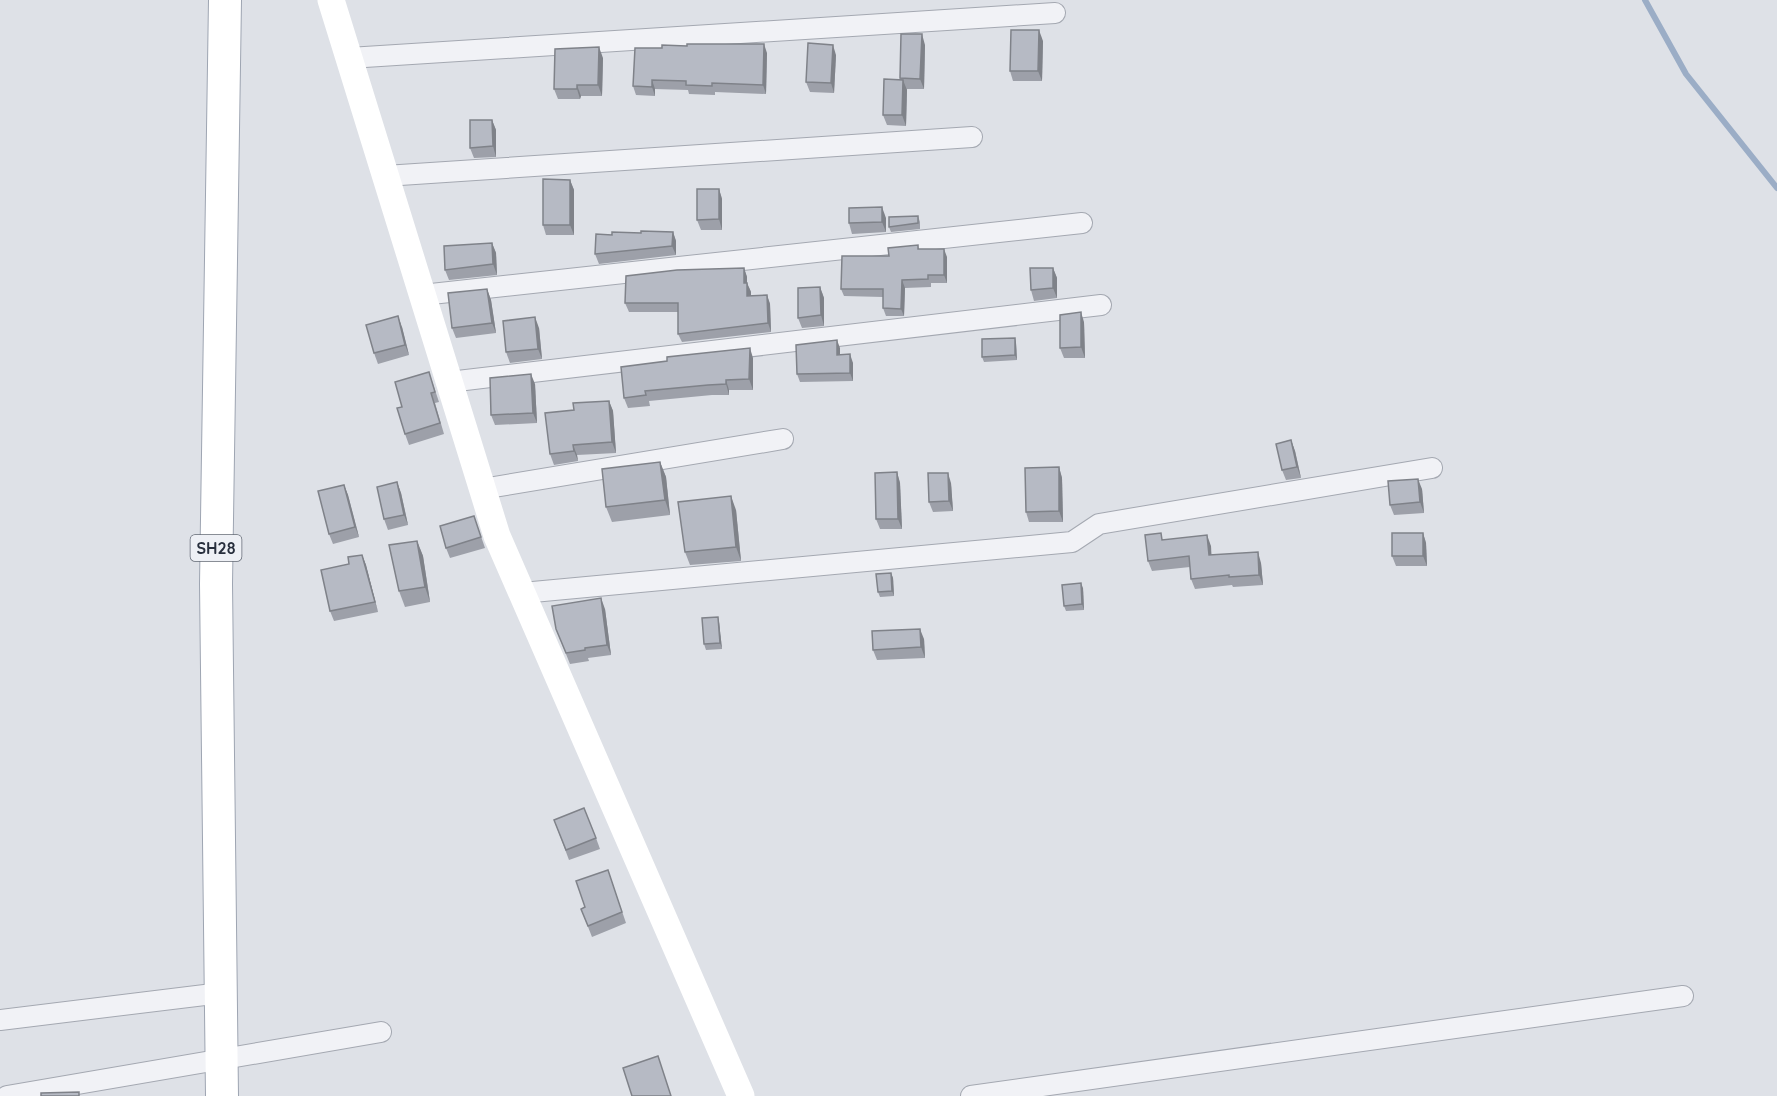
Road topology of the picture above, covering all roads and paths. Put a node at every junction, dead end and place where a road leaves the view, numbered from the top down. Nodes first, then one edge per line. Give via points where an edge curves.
1 (225, 0) edge
2 (331, 0) edge
3 (1055, 13) dead end
4 (349, 58) junction
5 (972, 136) dead end
6 (386, 176) junction
7 (1082, 223) dead end
8 (422, 295) junction
9 (1101, 305) dead end
10 (449, 382) junction
11 (783, 439) dead end
12 (1432, 468) dead end
13 (482, 489) junction
14 (522, 593) junction
15 (221, 993) junction
16 (1683, 996) dead end
17 (0, 1020) edge
18 (381, 1032) dead end
19 (222, 1058) junction
20 (7, 1096) edge
21 (222, 1096) edge
22 (741, 1096) edge
23 (971, 1096) edge

1 - 15 main road, SH28 via 216,584
2 - 4 street
3 - 4 street
4 - 6 street
5 - 6 street
6 - 8 street
7 - 8 street
8 - 10 street
9 - 10 street
10 - 13 street
11 - 13 street
12 - 14 street via 1099,524 1072,542
13 - 14 street
14 - 22 street
15 - 17 street
15 - 19 main road, SH28
16 - 23 street
18 - 19 street
19 - 20 street
19 - 21 main road, SH28

